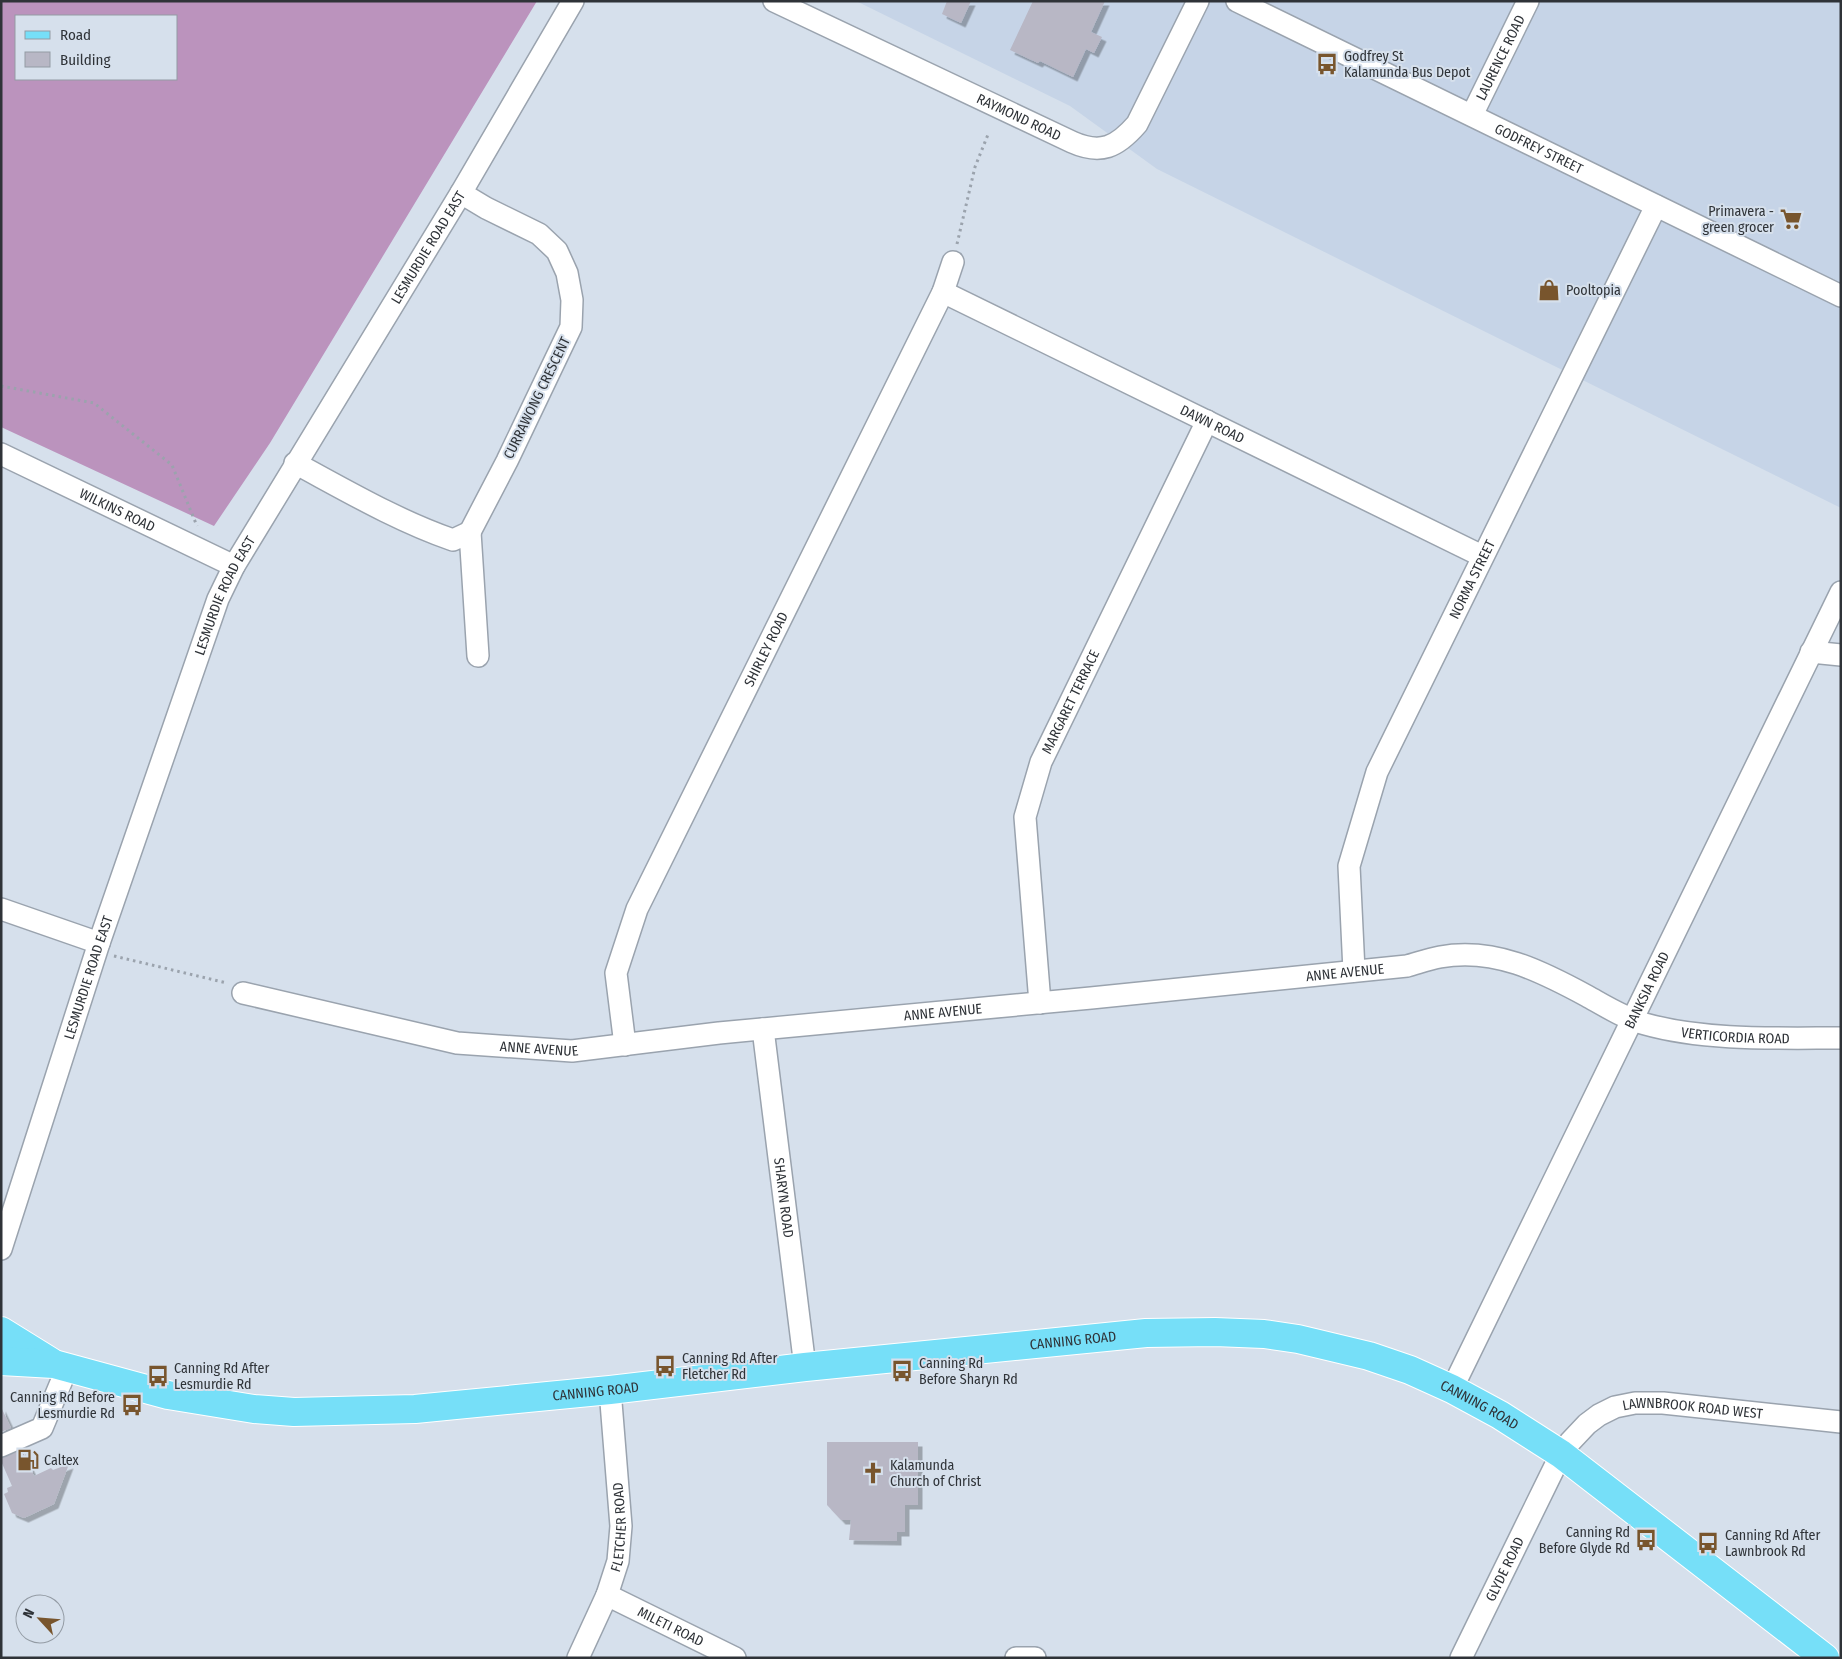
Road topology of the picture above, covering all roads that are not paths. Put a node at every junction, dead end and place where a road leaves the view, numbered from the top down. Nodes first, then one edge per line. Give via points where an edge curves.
1 (573, 1) edge
2 (774, 1) edge
3 (1198, 1) edge
4 (1237, 1) edge
5 (1528, 1) edge
6 (1472, 115) junction
7 (461, 193) junction
8 (1656, 206) junction
9 (953, 262) road end
10 (942, 292) junction
11 (1841, 296) edge
12 (1207, 421) junction
13 (1, 454) edge
14 (295, 463) junction
15 (470, 532) junction
16 (1482, 556) junction
17 (234, 566) junction
18 (1841, 592) edge
19 (1811, 652) junction
20 (1841, 655) edge
21 (478, 656) dead end
22 (1, 909) edge
23 (99, 943) junction
24 (1354, 971) junction
25 (243, 993) road end
26 (1040, 1003) junction
27 (1632, 1019) junction
28 (763, 1029) junction
29 (1841, 1038) edge
30 (625, 1045) junction
31 (1, 1249) edge
32 (1, 1331) edge
33 (1, 1361) edge
34 (61, 1366) junction
35 (805, 1367) junction
36 (1452, 1389) junction
37 (610, 1390) junction
38 (1841, 1422) edge
39 (1, 1446) edge
40 (1561, 1454) junction
41 (607, 1596) junction
42 (578, 1658) edge
43 (735, 1658) edge
44 (1016, 1658) edge
45 (1035, 1658) edge
46 (1461, 1658) edge
47 (1825, 1658) edge

1 - 7 street, LESMURDIE ROAD EAST
2 - 3 street, RAYMOND ROAD via 1090,149 1114,144 1137,124
4 - 6 street, GODFREY STREET
5 - 6 street, LAURENCE ROAD
6 - 8 street, GODFREY STREET
7 - 14 street, LESMURDIE ROAD EAST
7 - 15 street, CURRAWONG CRESCENT via 539,234 557,251 567,273 572,300 571,327
8 - 11 street, GODFREY STREET
8 - 16 street, NORMA STREET
9 - 10 street, SHIRLEY ROAD
10 - 12 street, DAWN ROAD
10 - 30 street, SHIRLEY ROAD via 637,909 616,973
12 - 16 street, DAWN ROAD
12 - 26 street, MARGARET TERRACE via 1041,762 1025,817
13 - 17 street, WILKINS ROAD
14 - 15 street via 434,533 454,540
14 - 17 street, LESMURDIE ROAD EAST
15 - 21 street
16 - 24 street, NORMA STREET via 1377,772 1349,866
17 - 23 street, LESMURDIE ROAD EAST via 218,599
18 - 19 street, BANKSIA ROAD
19 - 20 street
19 - 27 street, BANKSIA ROAD
22 - 23 street
23 - 31 street, LESMURDIE ROAD EAST
24 - 26 street, ANNE AVENUE
24 - 27 street, ANNE AVENUE via 1407,966 1441,957 1491,956 1535,970
25 - 30 street, ANNE AVENUE via 457,1043 572,1051
26 - 28 street, ANNE AVENUE
27 - 29 street, VERTICORDIA ROAD via 1668,1030 1720,1035
27 - 36 street, BANKSIA ROAD
28 - 30 street, ANNE AVENUE
28 - 35 street, SHARYN ROAD
32 - 34 main road, CANNING ROAD
33 - 34 main road, CANNING ROAD
34 - 37 main road, CANNING ROAD via 168,1395 294,1412 415,1409
34 - 39 street via 42,1428
35 - 36 main road, CANNING ROAD via 1146,1333 1215,1332 1273,1335 1327,1345 1410,1370
35 - 37 main road, CANNING ROAD
36 - 40 main road, CANNING ROAD
37 - 41 street, FLETCHER ROAD via 621,1526 618,1561
38 - 40 street, LAWNBROOK ROAD WEST via 1663,1403 1635,1404 1615,1407 1599,1415
40 - 46 street, GLYDE ROAD
40 - 47 main road, CANNING ROAD
41 - 42 street, FLETCHER ROAD
41 - 43 street, MILETI ROAD
44 - 45 street

